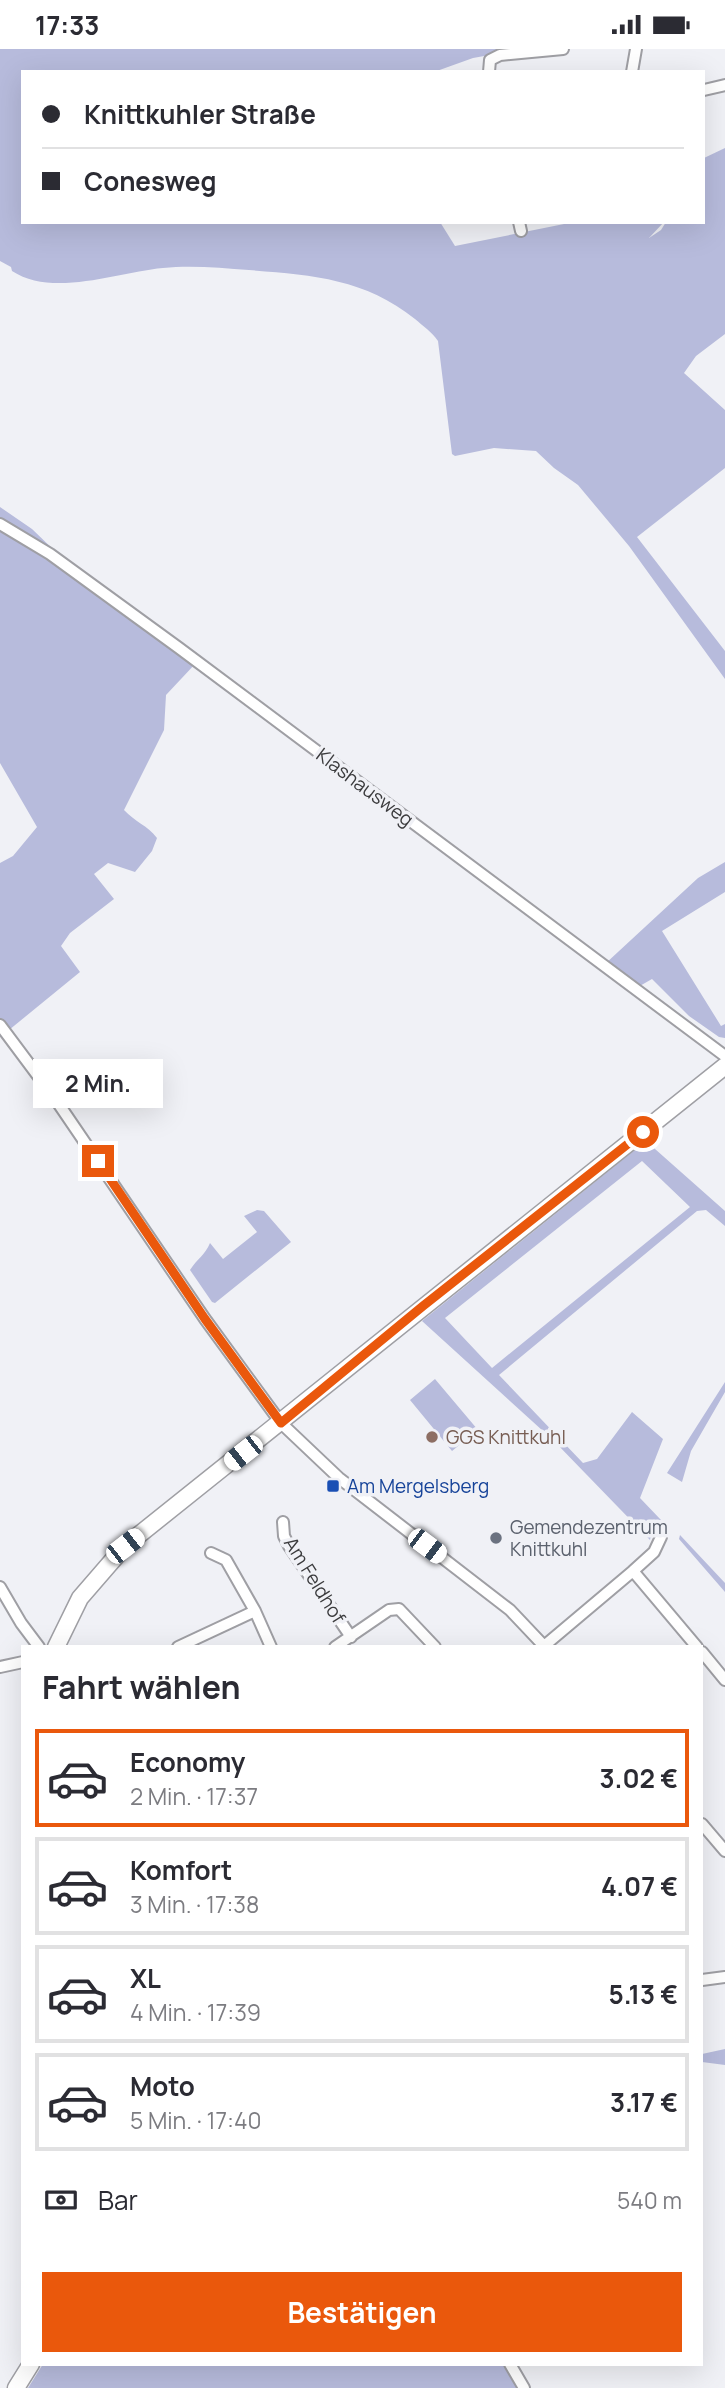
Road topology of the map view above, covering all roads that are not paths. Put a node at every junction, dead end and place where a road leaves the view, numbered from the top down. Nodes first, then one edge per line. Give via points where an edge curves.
1 (563, 49) edge
2 (636, 49) edge
3 (489, 70) edge
4 (632, 70) edge
5 (725, 85) edge
6 (705, 90) edge
7 (0, 524) edge
8 (0, 1025) edge
9 (725, 1056) edge
10 (725, 1066) edge
11 (281, 1423) junction
12 (283, 1522) dead end
13 (661, 1537) dead end
14 (211, 1552) dead end
15 (633, 1571) junction
16 (0, 1587) edge
17 (256, 1611) junction
18 (351, 1637) junction
19 (38, 1645) edge
20 (57, 1645) edge
21 (182, 1645) edge
22 (270, 1645) edge
23 (338, 1645) edge
24 (433, 1645) edge
25 (544, 1645) edge
26 (546, 1645) edge
27 (695, 1645) edge
28 (703, 1653) edge
29 (21, 1662) edge
30 (0, 1667) edge
31 (725, 1680) edge
32 (703, 1825) edge
33 (725, 1851) edge
34 (725, 1977) edge
35 (703, 1980) edge
36 (30, 2366) edge
37 (511, 2366) edge
38 (16, 2388) edge
39 (524, 2388) edge

1 - 3 street via 500,55 490,60
2 - 4 street
5 - 6 street
7 - 9 street, Klashausweg via 50,554 168,640
8 - 11 street
10 - 11 street
11 - 20 street via 125,1546 80,1598
11 - 25 street via 339,1478 510,1610
12 - 18 street, Am Feldhof via 289,1546
13 - 15 street via 654,1552
14 - 17 street via 226,1560
15 - 26 street
15 - 27 street
16 - 19 street
17 - 21 street
17 - 22 street
18 - 23 street, Am Feldhof
18 - 24 street, Am Feldhof via 389,1610 398,1609
28 - 31 street
29 - 30 street
32 - 33 street
34 - 35 street
36 - 38 street
37 - 39 street

